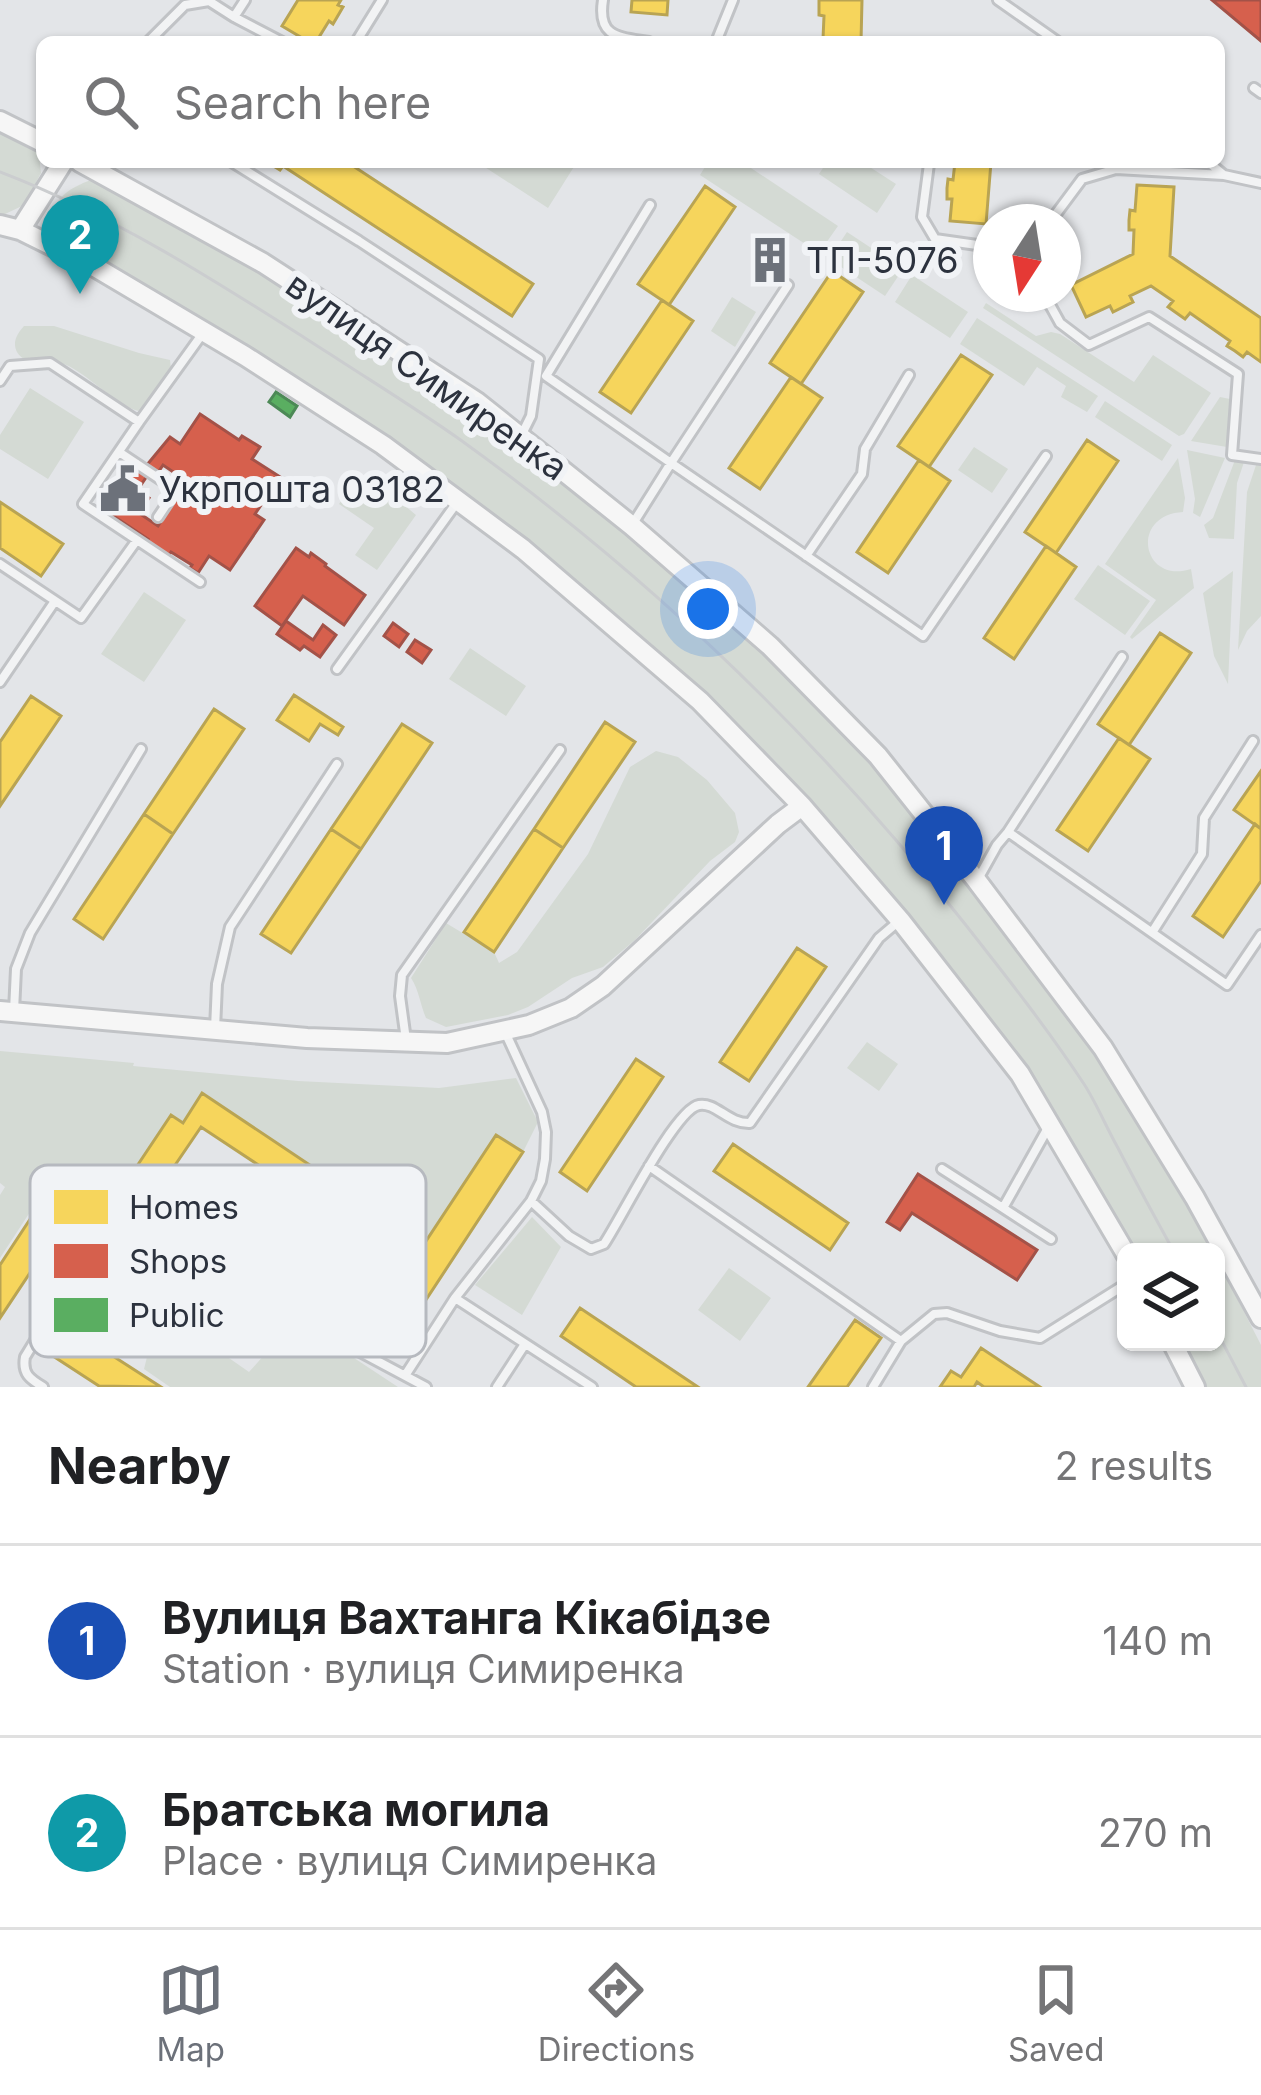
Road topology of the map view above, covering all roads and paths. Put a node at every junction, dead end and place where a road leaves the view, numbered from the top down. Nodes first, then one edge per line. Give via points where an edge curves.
1 (245, 0) edge
2 (382, 0) edge
3 (603, 0) edge
4 (733, 0) edge
5 (998, 0) edge
6 (235, 16) junction
7 (154, 36) edge
8 (271, 36) edge
9 (360, 36) edge
10 (616, 36) edge
11 (718, 36) edge
12 (1049, 36) edge
13 (0, 121) edge
14 (36, 139) edge
15 (58, 168) edge
16 (91, 168) edge
17 (242, 168) edge
18 (928, 168) edge
19 (1215, 168) edge
20 (1223, 175) junction
21 (1261, 183) edge
22 (1063, 204) edge
23 (650, 206) dead end
24 (10, 228) edge
25 (973, 244) edge
26 (788, 285) dead end
27 (1054, 312) edge
28 (204, 332) junction
29 (908, 375) dead end
30 (0, 381) edge
31 (140, 422) junction
32 (521, 435) junction
33 (119, 452) junction
34 (1046, 455) dead end
35 (1261, 459) edge
36 (671, 464) junction
37 (459, 500) junction
38 (158, 517) dead end
39 (632, 526) junction
40 (137, 540) junction
41 (806, 556) junction
42 (0, 564) edge
43 (200, 582) dead end
44 (55, 601) junction
45 (1122, 657) dead end
46 (337, 669) dead end
47 (0, 682) edge
48 (1252, 741) dead end
49 (141, 749) dead end
50 (560, 750) dead end
51 (337, 764) dead end
52 (802, 806) junction
53 (1008, 832) junction
54 (977, 881) junction
55 (900, 920) junction
56 (1153, 931) junction
57 (1261, 935) edge
58 (7, 1011) edge
59 (215, 1030) junction
60 (505, 1032) junction
61 (406, 1042) junction
62 (1050, 1125) junction
63 (649, 1166) junction
64 (942, 1169) dead end
65 (531, 1201) junction
66 (1003, 1208) junction
67 (1052, 1238) dead end
68 (1120, 1243) edge
69 (1117, 1289) edge
70 (455, 1298) junction
71 (1261, 1318) edge
72 (901, 1341) junction
73 (426, 1343) edge
74 (525, 1344) junction
75 (30, 1350) edge
76 (1177, 1351) edge
77 (374, 1357) edge
78 (417, 1357) edge
79 (406, 1374) junction
80 (43, 1387) edge
81 (426, 1387) edge
82 (497, 1387) edge
83 (592, 1387) edge
84 (873, 1387) edge
85 (1195, 1387) edge

1 - 6 lane
2 - 9 lane
3 - 10 lane via 604,28
4 - 11 lane
5 - 12 lane
6 - 7 lane via 209,1 185,5
6 - 8 lane
13 - 14 street
15 - 24 street
16 - 32 street, вулиця Симиренка via 263,262
17 - 32 lane via 539,359
18 - 25 lane via 922,217 934,238
19 - 20 lane
20 - 21 lane
20 - 22 lane via 1115,169 1082,179
23 - 36 lane via 546,376
24 - 28 street
26 - 36 lane
27 - 35 lane via 1088,345 1149,317 1233,370 1232,455
28 - 31 lane
28 - 37 street
29 - 41 lane via 865,448 862,473
30 - 31 lane via 10,367 50,363
31 - 33 lane
32 - 39 street, вулиця Симиренка
33 - 38 lane via 176,490
33 - 40 lane via 83,504
34 - 41 lane via 923,636
36 - 39 lane
36 - 41 lane
37 - 46 lane
37 - 52 street via 700,701
39 - 54 street, вулиця Симиренка via 770,646 878,756
40 - 43 lane
40 - 44 lane via 81,618
42 - 44 lane
44 - 47 lane
45 - 53 lane
48 - 56 lane via 1204,818 1202,854
49 - 58 lane via 30,933
50 - 61 lane via 402,975
51 - 59 lane via 230,927
52 - 55 street
52 - 60 street via 604,986 571,1008
53 - 54 lane
53 - 56 lane
54 - 71 street, вулиця Симиренка via 1103,1048
55 - 62 street via 1021,1075
55 - 63 lane via 879,938 750,1123 700,1104 687,1110
56 - 57 lane via 1227,985
58 - 59 street
59 - 61 street
60 - 61 street
60 - 65 lane via 542,1112 545,1159
62 - 66 lane
62 - 68 street
63 - 65 lane via 598,1248 581,1244
63 - 72 lane
64 - 66 lane
65 - 70 lane
66 - 67 lane
69 - 72 lane via 1040,1338 946,1312
70 - 73 lane
70 - 74 lane
72 - 84 lane
74 - 82 lane
74 - 83 lane
75 - 80 lane via 23,1366
76 - 85 street
77 - 79 lane
78 - 79 lane
79 - 81 lane

